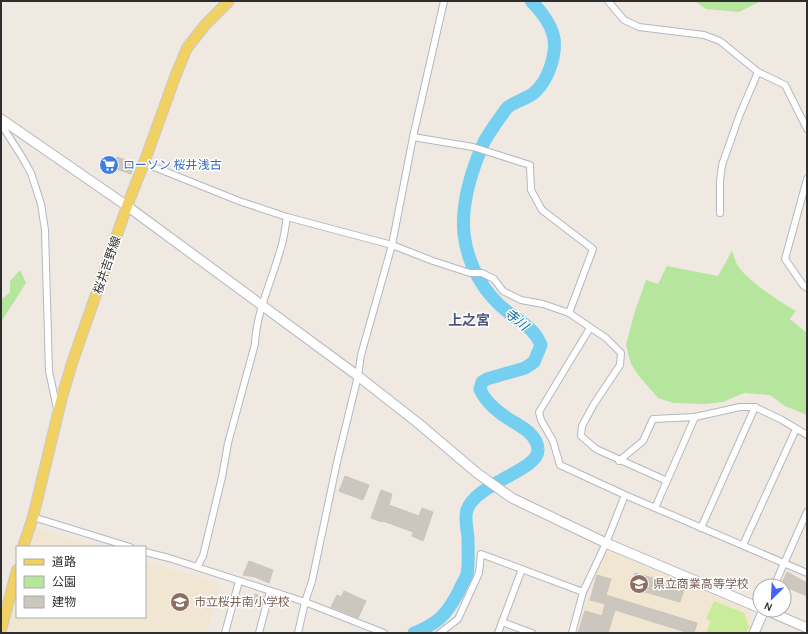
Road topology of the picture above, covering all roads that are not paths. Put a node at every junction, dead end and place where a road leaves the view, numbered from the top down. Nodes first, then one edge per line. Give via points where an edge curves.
1 (229, 1) edge
2 (444, 1) edge
3 (608, 1) edge
4 (758, 72) junction
5 (1, 119) edge
6 (1, 124) edge
7 (807, 129) edge
8 (414, 137) junction
9 (144, 163) junction
10 (807, 179) edge
11 (127, 206) junction
12 (720, 213) dead end
13 (287, 217) junction
14 (392, 245) junction
15 (807, 288) edge
16 (262, 306) junction
17 (569, 313) junction
18 (590, 328) junction
19 (358, 376) junction
20 (755, 407) junction
21 (59, 414) junction
22 (695, 417) junction
23 (796, 428) junction
24 (807, 435) edge
25 (619, 460) junction
26 (667, 482) junction
27 (625, 495) junction
28 (655, 508) junction
29 (807, 512) edge
30 (33, 517) junction
31 (701, 528) junction
32 (606, 543) junction
33 (23, 546) edge
34 (127, 546) edge
35 (743, 546) junction
36 (146, 552) edge
37 (784, 564) junction
38 (197, 567) junction
39 (522, 569) junction
40 (807, 573) edge
41 (16, 574) edge
42 (778, 578) edge
43 (239, 581) junction
44 (270, 591) junction
45 (583, 592) junction
46 (305, 602) junction
47 (752, 605) edge
48 (761, 618) edge
49 (784, 618) edge
50 (502, 622) junction
51 (807, 628) edge
52 (1, 630) edge
53 (225, 633) edge
54 (259, 633) edge
55 (298, 633) edge
56 (384, 633) edge
57 (440, 633) edge
58 (498, 633) edge
59 (532, 633) edge
60 (572, 633) edge
61 (754, 633) edge

1 - 9 main road, 桜井吉野線 via 187,48
2 - 8 street
3 - 4 street via 624,20 639,27 704,35 720,41
4 - 7 street via 785,85
4 - 12 street via 722,165
5 - 11 street
6 - 21 street via 28,168 41,204 45,230 49,371
8 - 14 street
8 - 17 street via 473,147 530,165 531,190 542,210 593,249
9 - 11 main road, 桜井吉野線
9 - 13 street
10 - 15 street via 785,259
11 - 16 street
11 - 21 main road, 桜井吉野線 via 72,363
13 - 14 street
13 - 16 street via 281,249
14 - 17 street via 470,273 482,272 494,279 503,291 521,300
14 - 19 street via 361,355
16 - 19 street
16 - 38 street via 203,556
17 - 18 street
18 - 25 street via 606,338 621,353 620,365 591,409 582,426 581,436 596,449
18 - 27 street via 539,412 553,441 560,465
19 - 32 street via 418,422 477,473 512,498
19 - 46 street
20 - 22 street via 740,407
20 - 23 street
20 - 31 street
21 - 30 main road, 桜井吉野線
22 - 25 street via 653,419 643,441
22 - 26 street
23 - 24 street
23 - 35 street
25 - 26 street
26 - 28 street
27 - 28 street
27 - 32 street
28 - 31 street
29 - 37 street
30 - 33 main road, 桜井吉野線
30 - 34 street
31 - 35 street
32 - 45 street
32 - 47 street
35 - 37 street
36 - 38 street
37 - 40 street
37 - 42 street
38 - 43 street
39 - 45 street
39 - 50 street
39 - 57 street via 481,554 479,573 458,619
41 - 52 main road
43 - 44 street
43 - 53 street
44 - 46 street
44 - 54 street
45 - 60 street
46 - 55 street
46 - 56 street
48 - 61 street
49 - 51 street
50 - 58 street
50 - 59 street

